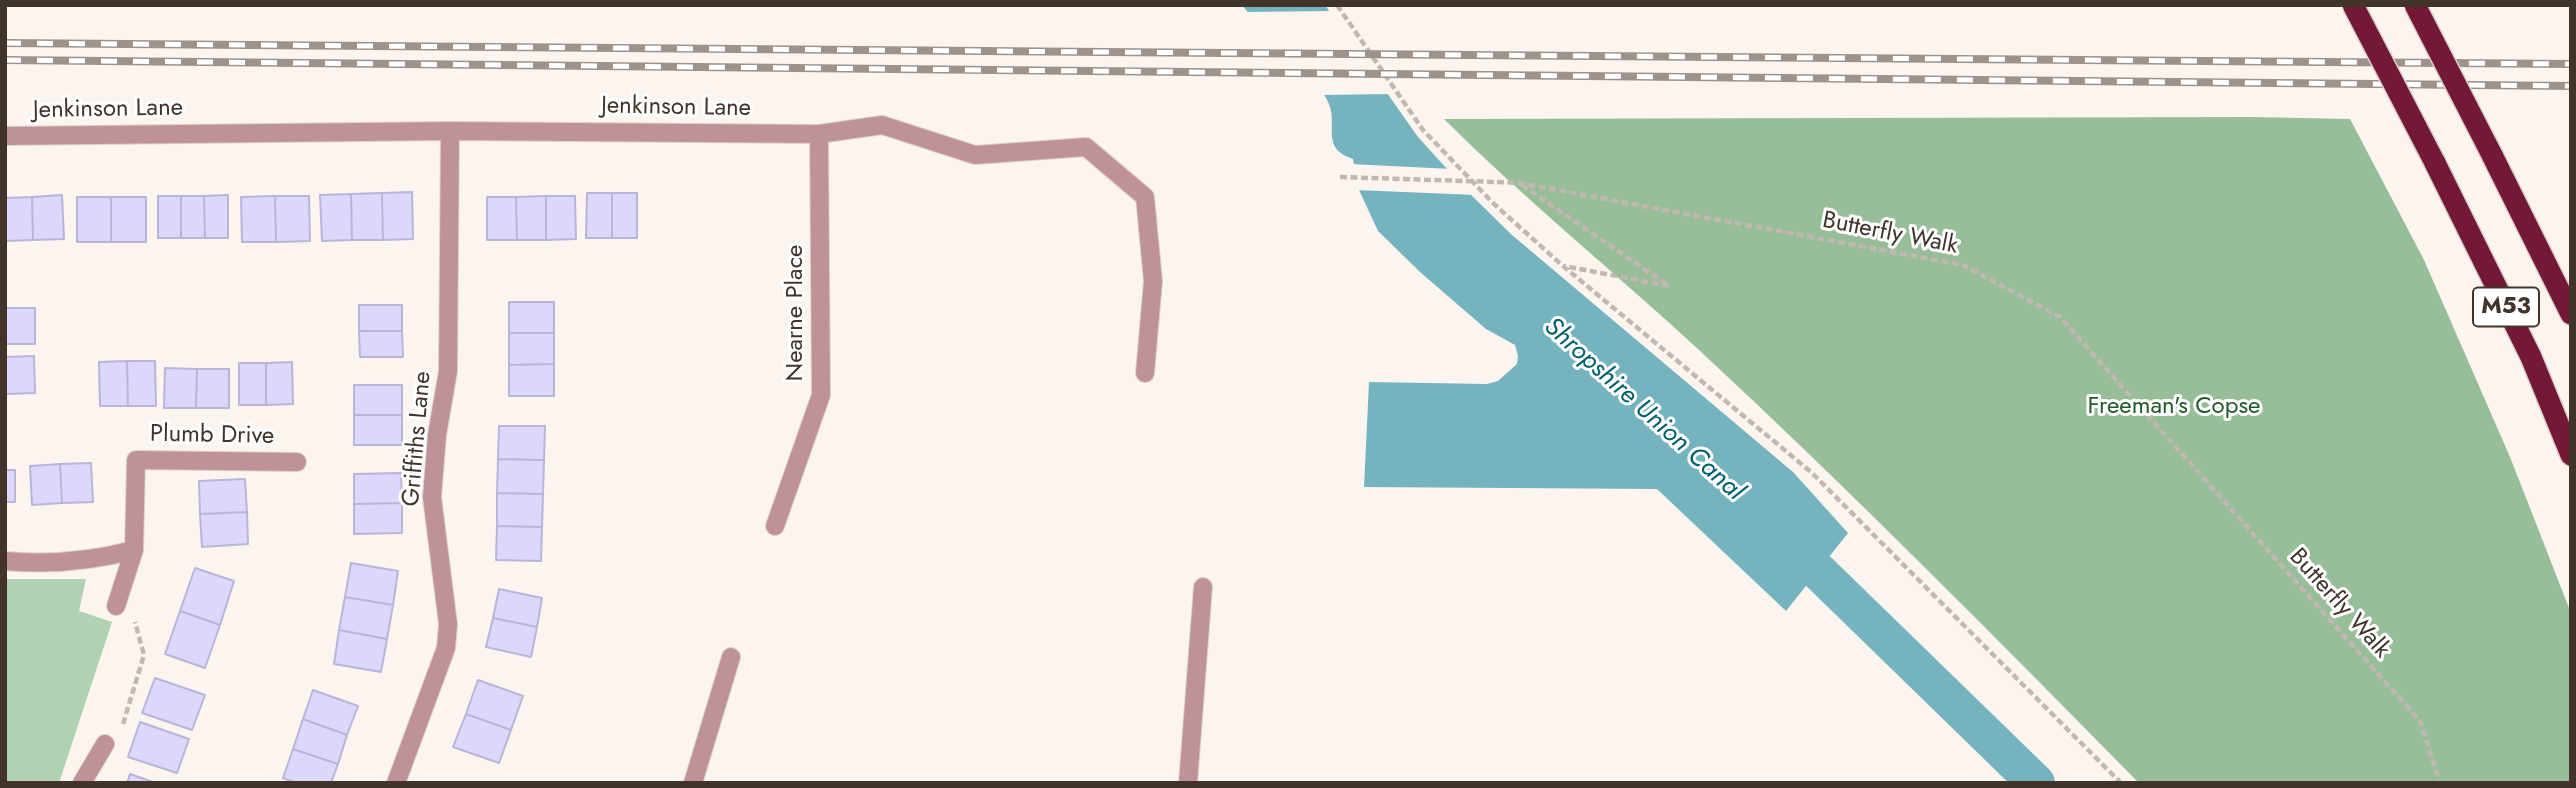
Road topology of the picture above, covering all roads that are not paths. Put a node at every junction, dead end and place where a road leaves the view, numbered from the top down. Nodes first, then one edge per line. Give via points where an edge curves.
1 (2353, 5) edge
2 (2415, 5) edge
3 (450, 131) junction
4 (819, 134) junction
5 (5, 136) edge
6 (2571, 314) edge
7 (1145, 373) dead end
8 (2571, 455) edge
9 (297, 462) dead end
10 (775, 526) dead end
11 (134, 550) junction
12 (5, 561) edge
13 (1203, 587) dead end
14 (116, 606) road end
15 (731, 657) dead end
16 (105, 744) road end
17 (82, 783) edge
18 (396, 783) edge
19 (693, 783) edge
20 (1188, 783) edge

1 - 8 highway, M53, bridge via 2531,357
2 - 6 highway, M53, bridge
3 - 4 street, Jenkinson Lane
3 - 5 street, Jenkinson Lane
3 - 18 street, Griffiths Lane via 449,371 432,497 447,636 439,672
4 - 7 street, Jenkinson Lane via 882,125 975,155 1086,147 1145,197 1153,281
4 - 10 street, Nearne Place via 821,395
9 - 11 street, Plumb Drive via 136,460
11 - 12 street via 96,560
11 - 14 street
13 - 20 street
15 - 19 street
16 - 17 street

